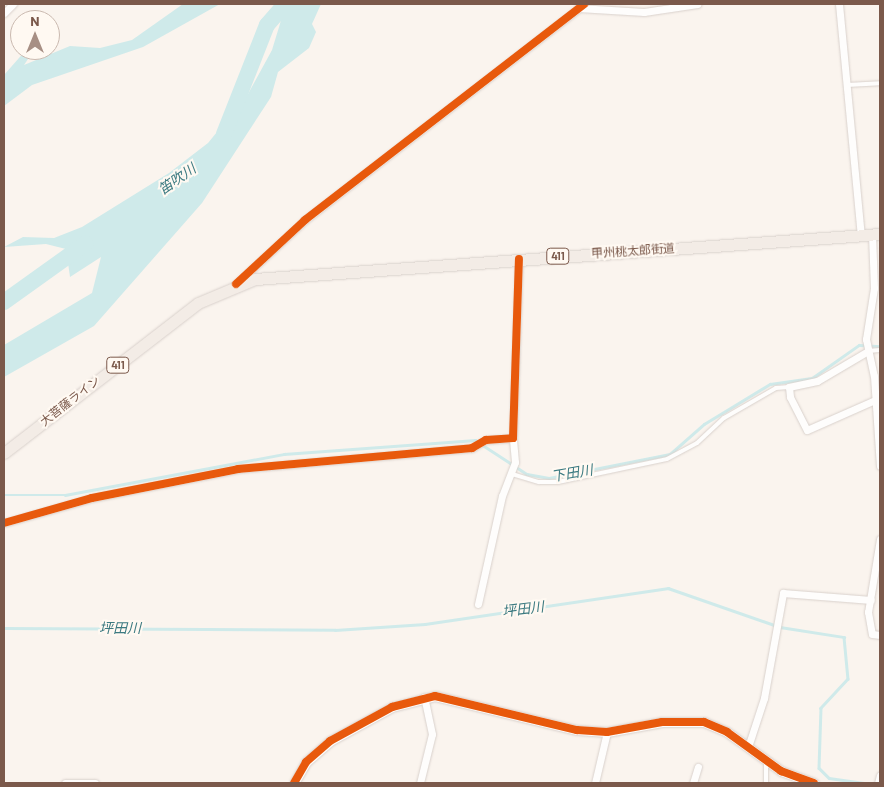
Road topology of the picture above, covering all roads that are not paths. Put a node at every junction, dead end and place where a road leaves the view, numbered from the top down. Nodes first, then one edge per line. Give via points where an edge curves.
1 (13, 4) edge
2 (697, 4) edge
3 (839, 4) edge
4 (581, 6) edge
5 (4, 13) edge
6 (880, 83) edge
7 (847, 85) junction
8 (871, 234) edge
9 (519, 259) junction
10 (236, 284) junction
11 (880, 350) edge
12 (868, 351) junction
13 (789, 387) junction
14 (875, 400) junction
15 (878, 415) edge
16 (513, 438) junction
17 (4, 453) edge
18 (880, 466) edge
19 (513, 473) junction
20 (4, 523) edge
21 (880, 539) edge
22 (872, 600) junction
23 (478, 604) dead end
24 (880, 635) edge
25 (424, 697) junction
26 (607, 732) junction
27 (748, 748) junction
28 (766, 762) junction
29 (698, 767) dead end
30 (880, 775) edge
31 (65, 783) edge
32 (95, 783) edge
33 (294, 783) edge
34 (420, 783) edge
35 (595, 783) edge
36 (693, 783) edge
37 (766, 783) edge
38 (814, 783) edge
39 (878, 783) edge

1 - 5 street
2 - 4 street via 644,12
3 - 7 street
4 - 10 street via 305,220
6 - 7 lane
7 - 8 street
8 - 9 highway, 甲州桃太郎街道 / 411
8 - 12 street via 874,288 866,339
9 - 10 highway, 甲州桃太郎街道 / 411 via 299,272
9 - 16 street
10 - 17 highway, 大菩薩ライン / 411 via 198,303
11 - 12 lane
12 - 13 street via 816,381
12 - 14 street
13 - 14 street via 807,430
13 - 19 lane via 776,388 724,418 697,443 667,459 558,482 539,482
14 - 15 street
15 - 18 street
16 - 19 street
16 - 20 street via 486,440 472,448 238,469 92,498
19 - 23 street via 502,496
21 - 22 street
22 - 24 street via 868,612 872,634
22 - 27 street via 783,593 764,698
25 - 26 street via 472,703 577,730
25 - 33 street via 392,707 330,741 306,762
25 - 34 street via 432,734
26 - 27 street via 682,721 704,722
26 - 35 street
27 - 28 street
28 - 37 lane
28 - 38 street
29 - 36 street
30 - 39 street
31 - 32 street

